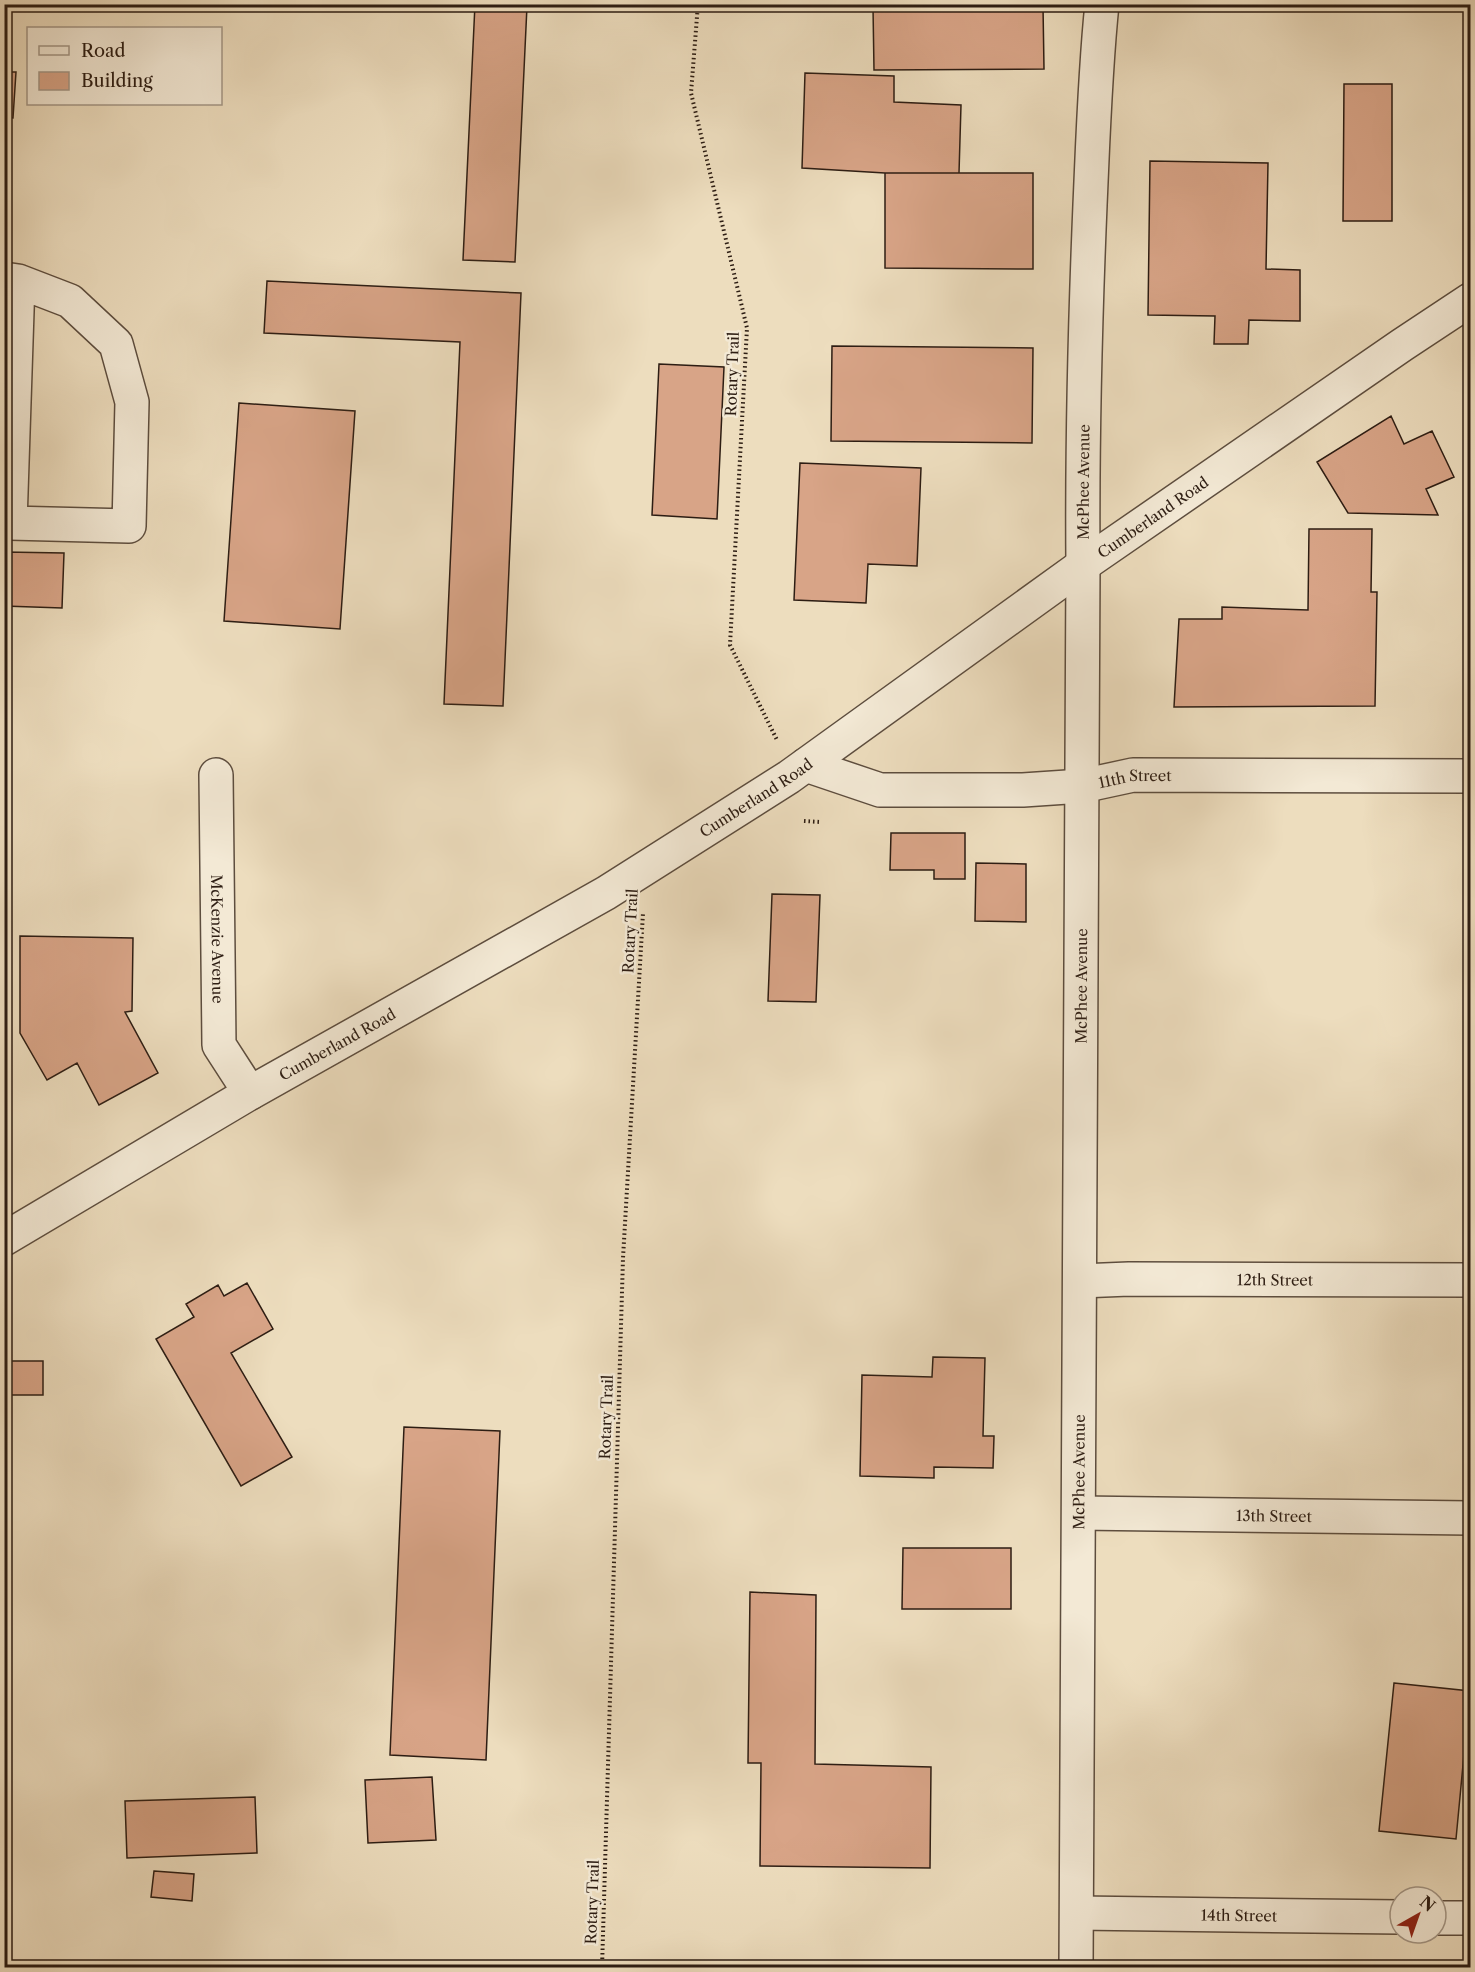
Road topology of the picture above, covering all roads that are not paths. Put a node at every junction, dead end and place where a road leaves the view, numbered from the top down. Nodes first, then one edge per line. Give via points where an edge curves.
1 (1102, 4) edge
2 (11, 280) edge
3 (1470, 300) edge
4 (1083, 565) junction
5 (806, 765) junction
6 (216, 775) dead end
7 (1470, 776) edge
8 (1082, 786) junction
9 (250, 1093) junction
10 (4, 1239) edge
11 (1470, 1280) edge
12 (1080, 1281) junction
13 (1078, 1514) junction
14 (1470, 1518) edge
15 (1077, 1913) junction
16 (1388, 1917) edge
17 (1448, 1918) edge
18 (1470, 1918) edge
19 (1076, 1968) edge

1 - 4 street, McPhee Avenue via 1096,58 1085,317
2 - 2 street via 70,301 116,344 132,402 129,526 10,523
3 - 4 street, Cumberland Road
4 - 5 street, Cumberland Road
4 - 8 street, McPhee Avenue
5 - 8 street, 11th Street via 880,790
5 - 9 street, Cumberland Road via 606,893
6 - 9 street, McKenzie Avenue via 219,1045
7 - 8 street, 11th Street via 1133,775
8 - 12 street, McPhee Avenue
9 - 10 street, Cumberland Road
11 - 12 street, 12th Street
12 - 13 street, McPhee Avenue
13 - 14 street, 13th Street
13 - 15 street, McPhee Avenue
15 - 16 street, 14th Street
15 - 19 street, McPhee Avenue
17 - 18 street

